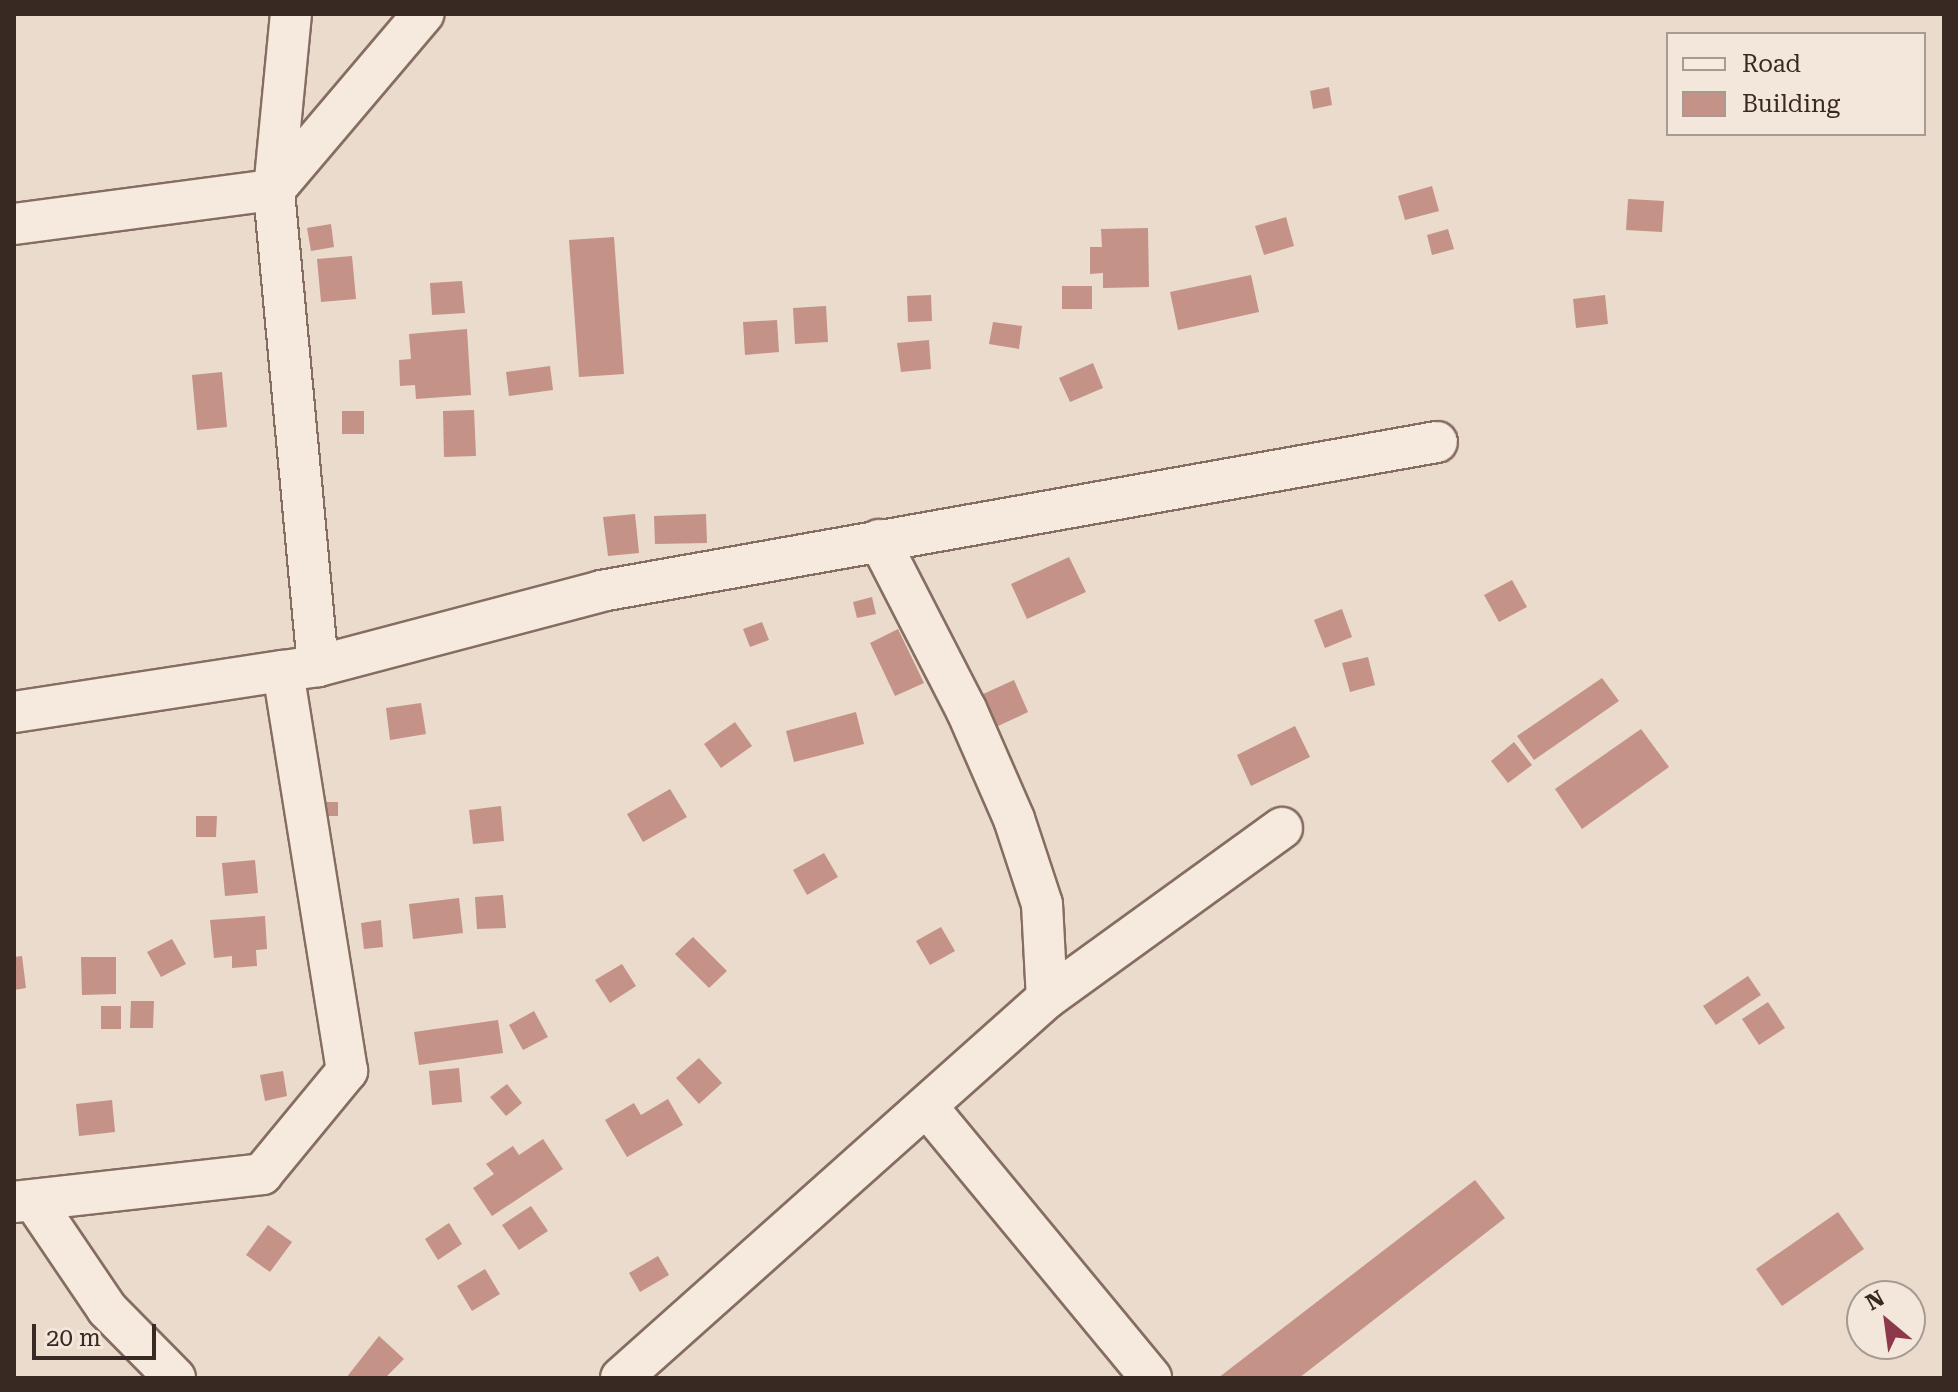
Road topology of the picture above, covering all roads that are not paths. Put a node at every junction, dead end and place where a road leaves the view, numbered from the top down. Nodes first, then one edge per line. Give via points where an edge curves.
1 (291, 14) edge
2 (423, 14) edge
3 (274, 190) junction
4 (14, 224) edge
5 (1437, 442) dead end
6 (879, 540) junction
7 (300, 669) junction
8 (14, 712) edge
9 (1282, 828) dead end
10 (1047, 998) junction
11 (928, 1108) junction
12 (24, 1201) edge
13 (175, 1378) edge
14 (621, 1378) edge
15 (1151, 1378) edge

1 - 3 street
2 - 3 street
3 - 4 street
3 - 7 street
5 - 6 street
6 - 7 street via 601,591
6 - 10 street via 966,709 1014,819 1042,904
7 - 8 street
7 - 12 street via 347,1071 262,1174
9 - 10 street
10 - 11 street
11 - 14 street
11 - 15 street
12 - 13 street via 107,1309

